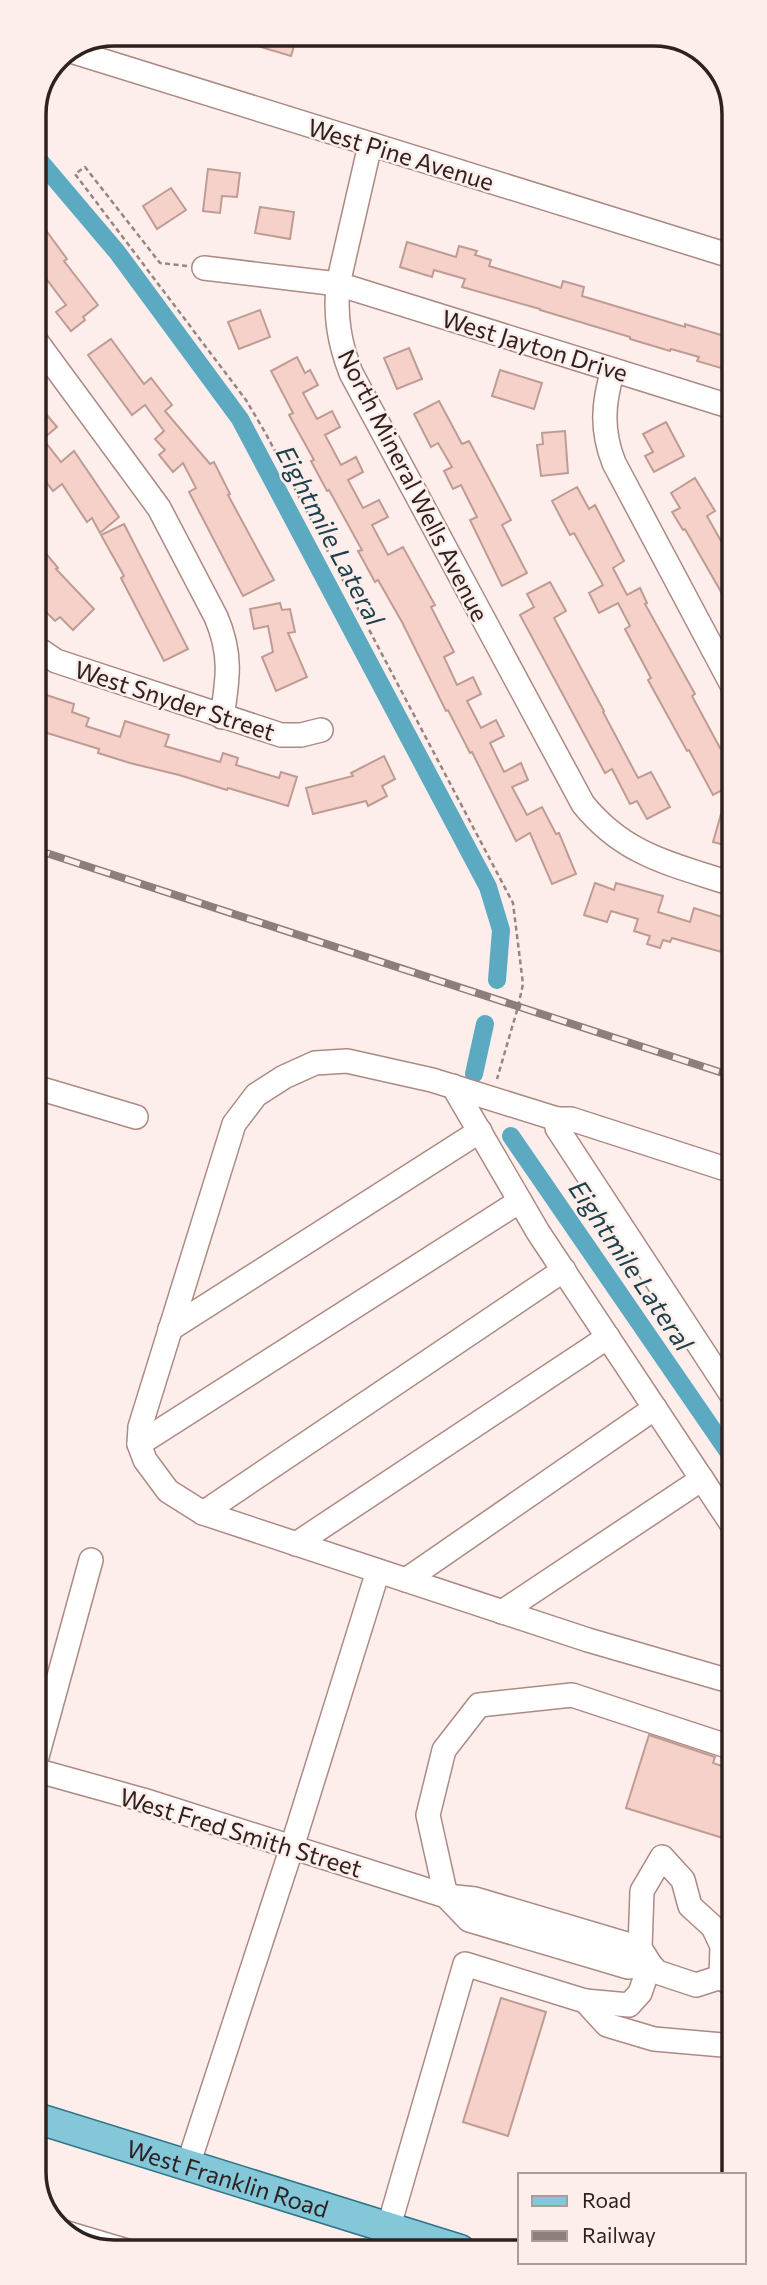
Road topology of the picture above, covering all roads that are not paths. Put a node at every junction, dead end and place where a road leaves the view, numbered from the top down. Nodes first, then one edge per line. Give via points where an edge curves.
1 (81, 54) edge
2 (370, 145) junction
3 (722, 254) edge
4 (204, 268) road end
5 (338, 284) junction
6 (46, 354) edge
7 (613, 370) junction
8 (722, 404) edge
9 (46, 654) edge
10 (722, 666) edge
11 (222, 717) junction
12 (321, 730) dead end
13 (722, 881) edge
14 (453, 1086) junction
15 (46, 1091) edge
16 (136, 1117) dead end
17 (557, 1118) junction
18 (480, 1131) junction
19 (722, 1167) edge
20 (520, 1201) junction
21 (564, 1270) junction
22 (170, 1329) junction
23 (608, 1337) junction
24 (722, 1379) edge
25 (655, 1408) junction
26 (139, 1444) junction
27 (702, 1479) junction
28 (722, 1509) edge
29 (203, 1513) junction
30 (296, 1544) junction
31 (92, 1560) dead end
32 (378, 1571) junction
33 (406, 1580) junction
34 (502, 1612) junction
35 (722, 1679) edge
36 (46, 1725) edge
37 (722, 1744) edge
38 (46, 1773) edge
39 (292, 1847) junction
40 (446, 1896) junction
41 (722, 1946) edge
42 (645, 1956) junction
43 (722, 1982) edge
44 (585, 2001) junction
45 (722, 2045) edge
46 (46, 2121) edge
47 (188, 2165) junction
48 (386, 2239) edge

1 - 2 street, West Pine Avenue
2 - 3 street, West Pine Avenue
2 - 5 street, North Mineral Wells Avenue
4 - 5 street, West Jayton Drive
5 - 7 street, West Jayton Drive
5 - 13 street, North Mineral Wells Avenue via 338,329 351,373 583,804 609,832 641,853
6 - 11 street via 159,508 216,617 224,635 229,672
7 - 8 street, West Jayton Drive
7 - 10 street via 604,407 607,446
9 - 11 street, West Snyder Street
11 - 12 street, West Snyder Street via 281,735
14 - 17 street
14 - 18 street
14 - 22 street via 347,1062 315,1063 256,1095 234,1124
15 - 16 street
17 - 19 street
17 - 24 street via 556,1128
18 - 20 street
18 - 22 street
20 - 21 street
20 - 26 street
21 - 23 street
21 - 29 street
22 - 26 street
23 - 25 street
23 - 30 street
25 - 27 street
25 - 33 street
26 - 29 street via 168,1492
27 - 28 street
27 - 34 street
29 - 30 street
30 - 32 street
31 - 36 street
32 - 33 street
32 - 39 street
33 - 34 street
34 - 35 street
37 - 40 street via 572,1695 479,1705 444,1751 428,1815
38 - 39 street, West Fred Smith Street
39 - 40 street, West Fred Smith Street
39 - 47 street
40 - 42 street via 469,1920 628,1967
41 - 42 street via 713,1927 690,1906 683,1880 662,1857 642,1891
42 - 43 street via 657,1972 696,1985
42 - 44 street via 640,1993 629,2004
44 - 45 street via 607,2025 654,2039
44 - 48 street via 465,1964
46 - 47 main road, West Franklin Road
47 - 48 main road, West Franklin Road

